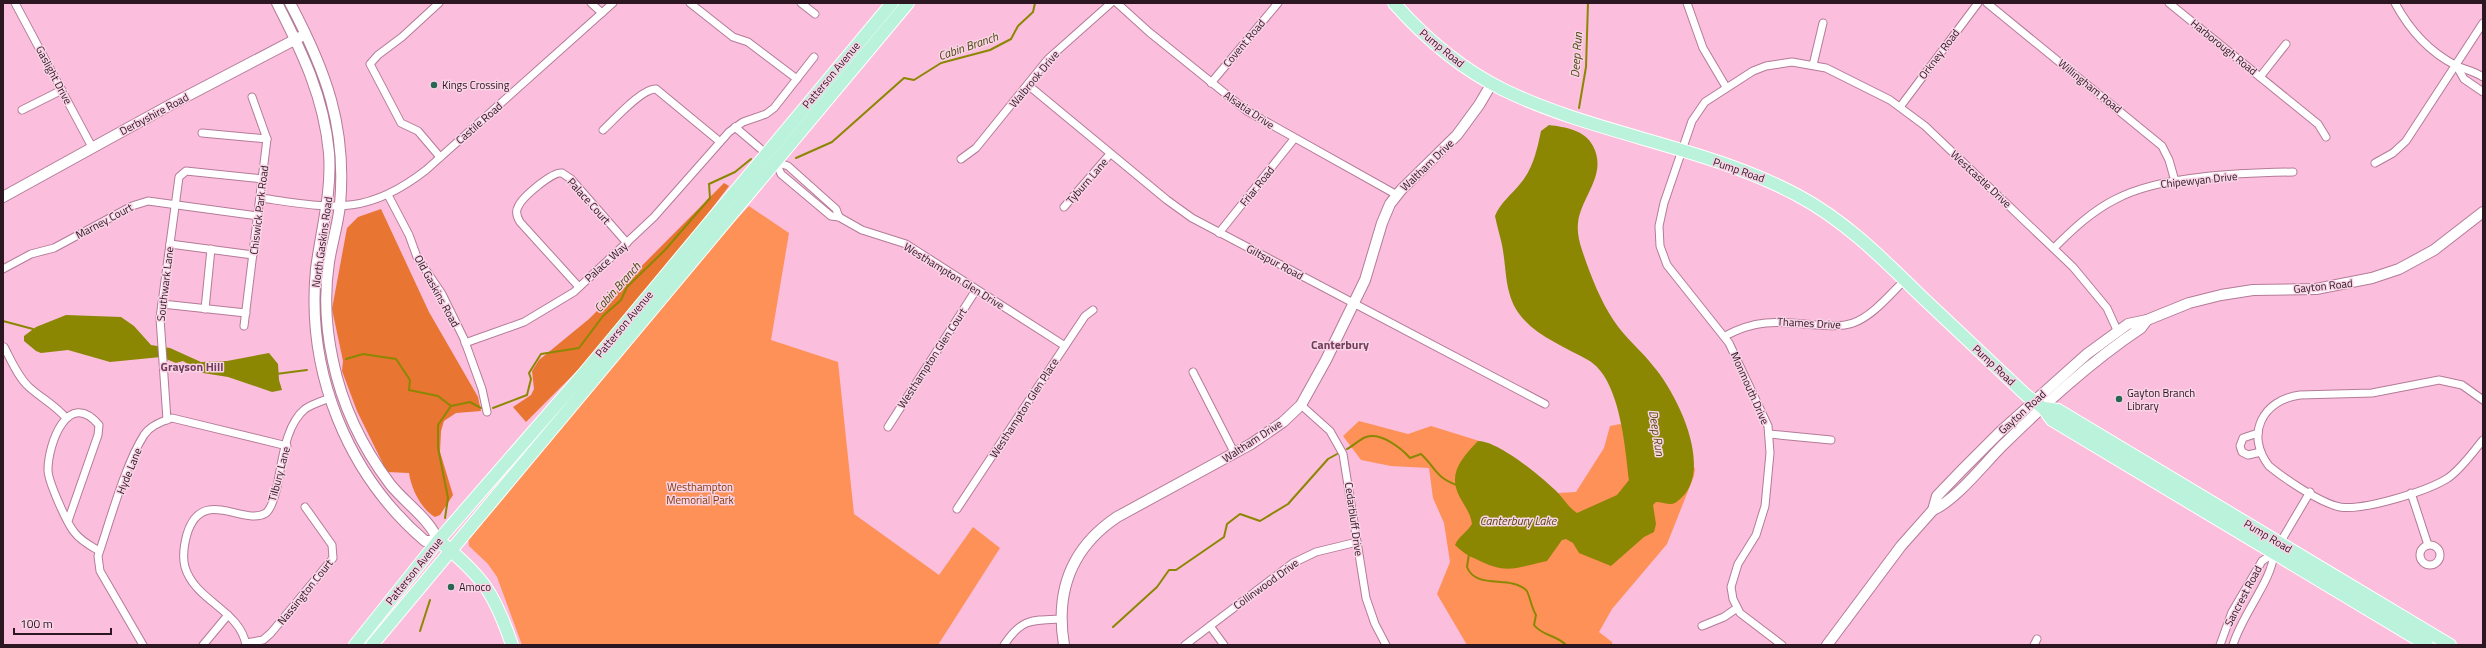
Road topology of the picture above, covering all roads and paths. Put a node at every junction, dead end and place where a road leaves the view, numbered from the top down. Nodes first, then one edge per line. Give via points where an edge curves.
1 (15, 3) edge
2 (277, 3) edge
3 (290, 3) edge
4 (439, 3) edge
5 (591, 3) edge
6 (613, 3) edge
7 (690, 3) edge
8 (801, 3) edge
9 (892, 3) edge
10 (908, 3) edge
11 (1111, 3) edge
12 (1117, 3) edge
13 (1278, 3) edge
14 (1394, 3) edge
15 (1687, 3) edge
16 (1978, 3) edge
17 (1987, 3) edge
18 (2169, 3) edge
19 (2394, 3) edge
20 (602, 13) junction
21 (815, 14) dead end
22 (1823, 23) dead end
23 (2483, 23) edge
24 (306, 33) junction
25 (296, 40) junction
26 (2286, 44) dead end
27 (814, 57) dead end
28 (1813, 65) junction
29 (2456, 65) junction
30 (2260, 77) junction
31 (2483, 77) edge
32 (797, 79) junction
33 (1211, 83) junction
34 (1492, 83) junction
35 (1028, 85) junction
36 (1726, 87) junction
37 (62, 90) junction
38 (2483, 92) edge
39 (252, 97) dead end
40 (1900, 107) junction
41 (22, 110) dead end
42 (735, 127) junction
43 (603, 130) dead end
44 (202, 132) dead end
45 (2326, 137) dead end
46 (267, 139) junction
47 (1294, 139) junction
48 (719, 141) junction
49 (92, 147) junction
50 (1681, 151) junction
51 (765, 153) junction
52 (1110, 154) junction
53 (440, 157) junction
54 (961, 159) dead end
55 (776, 162) junction
56 (2375, 162) dead end
57 (2293, 172) dead end
58 (263, 179) junction
59 (2175, 181) junction
60 (388, 195) junction
61 (1397, 195) junction
62 (3, 197) edge
63 (261, 198) junction
64 (175, 204) junction
65 (328, 207) junction
66 (340, 207) junction
67 (1064, 207) dead end
68 (2483, 212) edge
69 (258, 216) junction
70 (1220, 233) junction
71 (628, 243) junction
72 (170, 244) junction
73 (2054, 248) junction
74 (212, 249) junction
75 (253, 254) junction
76 (3, 269) edge
77 (1904, 280) junction
78 (579, 287) junction
79 (976, 290) junction
80 (162, 304) junction
81 (1355, 304) junction
82 (205, 308) junction
83 (1093, 310) dead end
84 (246, 313) junction
85 (2147, 320) junction
86 (244, 326) dead end
87 (2118, 330) junction
88 (1725, 336) junction
89 (465, 343) junction
90 (1065, 346) junction
91 (4, 347) dead end
92 (1193, 372) dead end
93 (330, 398) junction
94 (2483, 400) edge
95 (1301, 404) junction
96 (1545, 404) dead end
97 (2038, 405) junction
98 (487, 412) dead end
99 (66, 418) junction
100 (167, 420) junction
101 (888, 427) dead end
102 (2258, 433) junction
103 (1769, 434) junction
104 (1831, 440) dead end
105 (2483, 440) edge
106 (287, 446) junction
107 (2261, 452) junction
108 (1235, 454) junction
109 (2310, 492) junction
110 (2411, 492) junction
111 (305, 507) dead end
112 (957, 509) dead end
113 (68, 521) junction
114 (438, 541) junction
115 (1357, 542) junction
116 (2428, 545) dead end
117 (2277, 548) junction
118 (450, 550) junction
119 (100, 551) junction
120 (1737, 608) junction
121 (228, 615) junction
122 (1060, 620) junction
123 (1210, 626) junction
124 (1702, 626) dead end
125 (246, 644) edge
126 (143, 645) edge
127 (203, 645) edge
128 (355, 645) edge
129 (372, 645) edge
130 (512, 645) edge
131 (1004, 645) edge
132 (1064, 645) edge
133 (1185, 645) edge
134 (1224, 645) edge
135 (1386, 645) edge
136 (1782, 645) edge
137 (1827, 645) edge
138 (2220, 645) edge
139 (2233, 645) edge
140 (2427, 645) edge
141 (2450, 645) edge

1 - 37 street, Gaslight Drive
2 - 25 street, North Gaskins Road
3 - 24 street, North Gaskins Road
4 - 53 street via 370,64 401,123 418,131
5 - 20 street
6 - 20 street, Castile Road
7 - 32 street via 733,37 748,42
8 - 21 street
9 - 51 main road, Patterson Avenue
10 - 55 main road, Patterson Avenue
11 - 35 street, Walbrook Drive via 1048,59
12 - 33 street, Alsatia Drive
13 - 33 street, Covent Road
14 - 34 main road, Pump Road via 1439,47
15 - 36 street via 1703,48
16 - 40 street, Orkney Road
17 - 59 street, Willingham Road via 2162,146 2170,160
18 - 30 street, Harborough Road
19 - 29 street via 2420,39
20 - 53 street, Castile Road
22 - 28 street
23 - 29 street
24 - 25 street, Derbyshire Road
24 - 66 street, North Gaskins Road via 326,78 335,110 342,155
25 - 49 street, Derbyshire Road
25 - 65 street, North Gaskins Road via 311,71 325,123 330,167
26 - 30 street, Harborough Road
27 - 32 street, Palace Way
28 - 36 street, Westcastle Drive via 1792,62 1766,66
28 - 40 street, Westcastle Drive via 1833,71
29 - 31 street via 2470,69
29 - 38 street via 2464,79
29 - 56 street via 2406,141 2393,153
30 - 45 street, Harborough Road via 2318,124
32 - 42 street, Palace Way via 768,113
33 - 47 street, Alsatia Drive via 1247,111
34 - 50 main road, Pump Road via 1524,99
34 - 61 street, Waltham Drive via 1457,135
35 - 52 street, Giltspur Road
35 - 54 street, Walbrook Drive via 976,148
36 - 50 street, Monmouth Drive via 1697,111
37 - 41 street
37 - 49 street, Gaslight Drive
39 - 46 street, Chiswick Park Road
40 - 73 street, Westcastle Drive via 1925,126
42 - 48 street, Palace Way
42 - 51 street
43 - 48 street via 639,96 656,89
44 - 46 street
46 - 58 street, Chiswick Park Road
47 - 61 street, Alsatia Drive
47 - 70 street, Friar Road
48 - 71 street, Palace Way
49 - 62 street, Derbyshire Road
50 - 77 main road, Pump Road via 1769,181 1811,203 1860,238
50 - 88 street, Monmouth Drive via 1661,214 1661,251 1667,265
51 - 55 street
51 - 114 main road, Patterson Avenue via 584,372
52 - 67 street, Tyburn Lane
52 - 70 street, Giltspur Road via 1180,210
53 - 60 street, Castile Road via 412,181
55 - 79 street, Westhampton Glen Drive via 781,174 831,216 839,217 862,230 906,244
55 - 118 main road, Patterson Avenue
57 - 59 street, Chipewyan Drive
58 - 63 street, Chiswick Park Road
58 - 64 street, Southwark Lane via 186,171 177,181
59 - 73 street, Chipewyan Drive via 2131,192 2107,204 2074,228
60 - 66 street, Castile Road via 364,204
60 - 89 street, Old Gaskins Road via 418,257 449,307
61 - 81 street, Waltham Drive via 1387,210 1370,268
63 - 65 street, Castile Road
63 - 69 street, Chiswick Park Road
64 - 69 street, Marney Court
64 - 72 street, Southwark Lane
64 - 76 street, Marney Court via 148,202 132,206 54,248 31,254
65 - 66 street, Castile Road
65 - 93 street, North Gaskins Road via 316,270 315,319 320,359
66 - 114 street, North Gaskins Road via 329,262 326,303 328,336 339,385 353,420 375,462 397,492 434,529
68 - 85 street, Gayton Road via 2434,250 2399,269 2372,278 2316,289 2253,290 2221,295 2183,305
69 - 75 street, Chiswick Park Road
70 - 81 street, Giltspur Road
71 - 78 street, Palace Way
71 - 78 street, Palace Court via 570,178 562,173 553,174 525,199 517,208 520,222
72 - 74 street
72 - 80 street, Southwark Lane
73 - 87 street, Westcastle Drive via 2096,292
74 - 75 street
74 - 82 street
75 - 84 street, Chiswick Park Road
77 - 88 street, Thames Drive via 1871,312 1853,323 1830,326 1764,322 1740,327
77 - 97 main road, Pump Road
78 - 89 street, Palace Way via 569,296 524,322
79 - 90 street, Westhampton Glen Drive
79 - 101 street, Westhampton Glen Court
80 - 82 street
80 - 100 street, Southwark Lane via 162,363
81 - 95 street, Waltham Drive
81 - 96 street, Giltspur Road
82 - 84 street
83 - 90 street, Westhampton Glen Place via 1085,316
84 - 86 street, Chiswick Park Road
85 - 87 street, Gayton Road via 2128,324
85 - 97 street, Gayton Road via 2141,328
87 - 97 street, Gayton Road via 2087,354
88 - 103 street, Monmouth Drive via 1747,378
89 - 98 street, Old Gaskins Road via 482,389
90 - 112 street, Westhampton Glen Place
91 - 99 street via 29,387
92 - 108 street
93 - 106 street, Tilbury Lane via 312,405 296,418
93 - 114 street, North Gaskins Road via 351,450 380,495 425,541
94 - 102 street via 2462,385 2438,380 2372,393 2289,396 2268,410 2257,430
95 - 108 street, Waltham Drive via 1262,437
95 - 115 street, Cedarbluff Drive via 1330,431 1343,454
97 - 117 main road, Pump Road via 2052,420
97 - 137 street, Gayton Road via 1946,505 1934,510 1902,546
99 - 113 street via 60,424 48,471
99 - 113 street via 69,414 79,413 92,416 99,425 92,455
100 - 106 street via 172,418 189,421
100 - 119 street, Hyde Lane via 144,434 130,465
102 - 107 street
102 - 107 street via 2243,438 2240,446 2242,452 2248,455
103 - 104 street
103 - 120 street, Monmouth Drive via 1770,453 1765,506 1756,534 1731,580 1732,599
105 - 110 street via 2462,466 2447,478
106 - 121 street, Tilbury Lane via 273,502 266,513 256,515 219,509 208,510 201,513 189,529 184,547 185,568 200,590
107 - 109 street via 2263,459 2277,472
108 - 122 street, Waltham Drive via 1117,517 1098,532 1072,565 1063,593
109 - 110 street via 2330,503 2349,508 2370,505
109 - 117 street, Sancrest Road
110 - 116 street
111 - 125 street, Nassington Court via 332,546 333,558 268,636
113 - 119 street via 74,532
114 - 118 main road, North Gaskins Road
114 - 128 main road, Patterson Avenue
115 - 123 street, Collinwood Drive via 1307,555
115 - 135 street, Cedarbluff Drive via 1369,606
117 - 138 street, Sancrest Road via 2262,561 2238,602
117 - 139 street, Sancrest Road via 2272,568 2242,619
117 - 140 main road, Pump Road
117 - 141 main road, Pump Road
118 - 129 main road, Patterson Avenue
118 - 130 main road, North Gaskins Road via 472,568 483,582 499,611
119 - 126 street, Hyde Lane via 100,571
120 - 124 street via 1724,617
120 - 136 street, Monmouth Drive
121 - 125 street, Tilbury Lane via 238,627
121 - 127 street
122 - 131 street via 1023,623
122 - 132 street, Waltham Drive
123 - 133 street, Collinwood Drive
123 - 134 street

